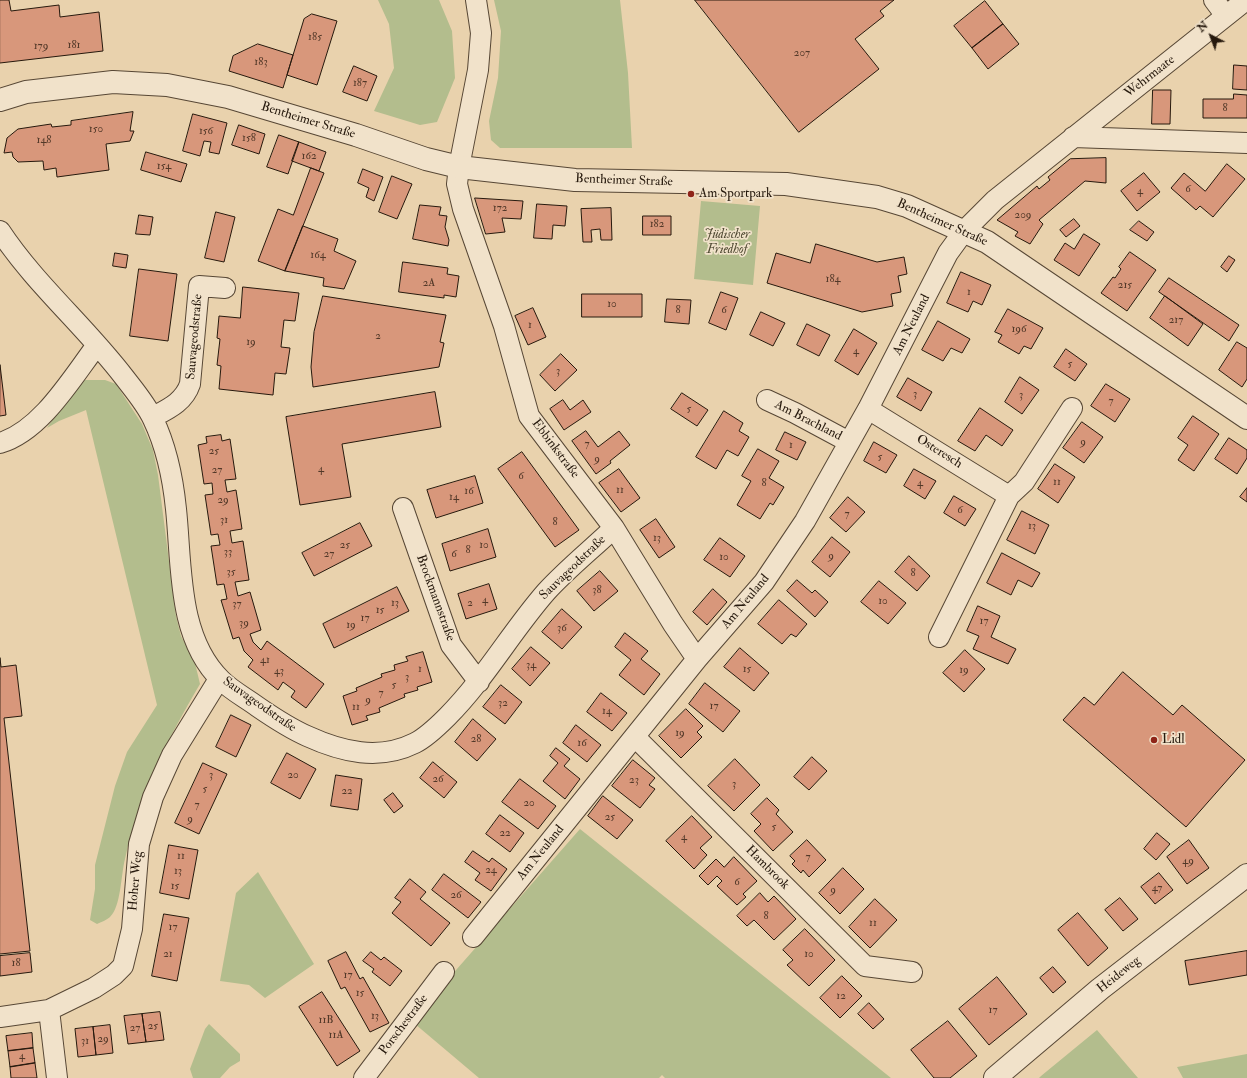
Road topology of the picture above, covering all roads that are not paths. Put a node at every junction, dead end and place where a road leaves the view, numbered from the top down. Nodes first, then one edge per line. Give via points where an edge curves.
1 (476, 0) edge
2 (1214, 0) edge
3 (1246, 0) edge
4 (1226, 16) junction
5 (0, 100) edge
6 (1073, 137) junction
7 (1247, 144) edge
8 (458, 167) junction
9 (0, 231) edge
10 (964, 231) junction
11 (225, 288) dead end
12 (97, 345) junction
13 (767, 400) dead end
14 (1072, 408) dead end
15 (868, 409) junction
16 (152, 417) junction
17 (1247, 418) edge
18 (849, 442) junction
19 (0, 443) edge
20 (1009, 496) junction
21 (403, 508) dead end
22 (614, 528) junction
23 (939, 636) dead end
24 (697, 659) junction
25 (220, 679) junction
26 (479, 682) junction
27 (635, 737) junction
28 (1247, 875) edge
29 (473, 937) dead end
30 (444, 972) dead end
31 (912, 972) dead end
32 (49, 1010) junction
33 (0, 1017) edge
34 (57, 1078) edge
35 (364, 1078) edge
36 (995, 1078) edge

1 - 8 street via 481,33 478,70
2 - 4 street
3 - 4 street, Wehrmaate
4 - 6 street, Wehrmaate
5 - 8 street, Bentheimer Straße via 26,92 113,82 174,86 228,97
6 - 7 street
6 - 10 street, Wehrmaate via 995,200
8 - 10 street, Bentheimer Straße via 575,180 786,184 830,189 877,196
8 - 22 street, Ebbinkstraße via 457,184 463,209 504,326 530,416
9 - 12 street, Sauvageodstraße via 40,282
10 - 15 street, Am Neuland via 948,253
10 - 17 street, Bentheimer Straße via 987,242
11 - 16 street, Sauvageodstraße via 199,286 187,395
12 - 16 street, Sauvageodstraße
12 - 19 street via 31,426
13 - 18 street, Am Brachland via 795,412
14 - 20 street via 1024,482
15 - 18 street, Am Neuland
15 - 20 street, Osteresch
16 - 25 street, Sauvageodstraße via 166,456 170,476 185,603 194,636 204,658
18 - 24 street, Am Neuland via 805,521 764,582
20 - 23 street
21 - 26 street, Brockmannstraße via 451,646
22 - 24 street, Ebbinkstraße
22 - 26 street, Sauvageodstraße via 548,590
24 - 27 street, Am Neuland
25 - 26 street, Sauvageodstraße via 288,728 322,742 367,755 392,751 418,742 436,728
25 - 32 street, Hoher Weg via 172,755 153,797 139,844 132,929 123,966 94,988
27 - 29 street, Am Neuland
27 - 31 street, Hambrook via 865,966
28 - 36 street, Heideweg via 1100,989
30 - 35 street, Porschestraße
32 - 33 street, Hoher Weg
32 - 34 street

